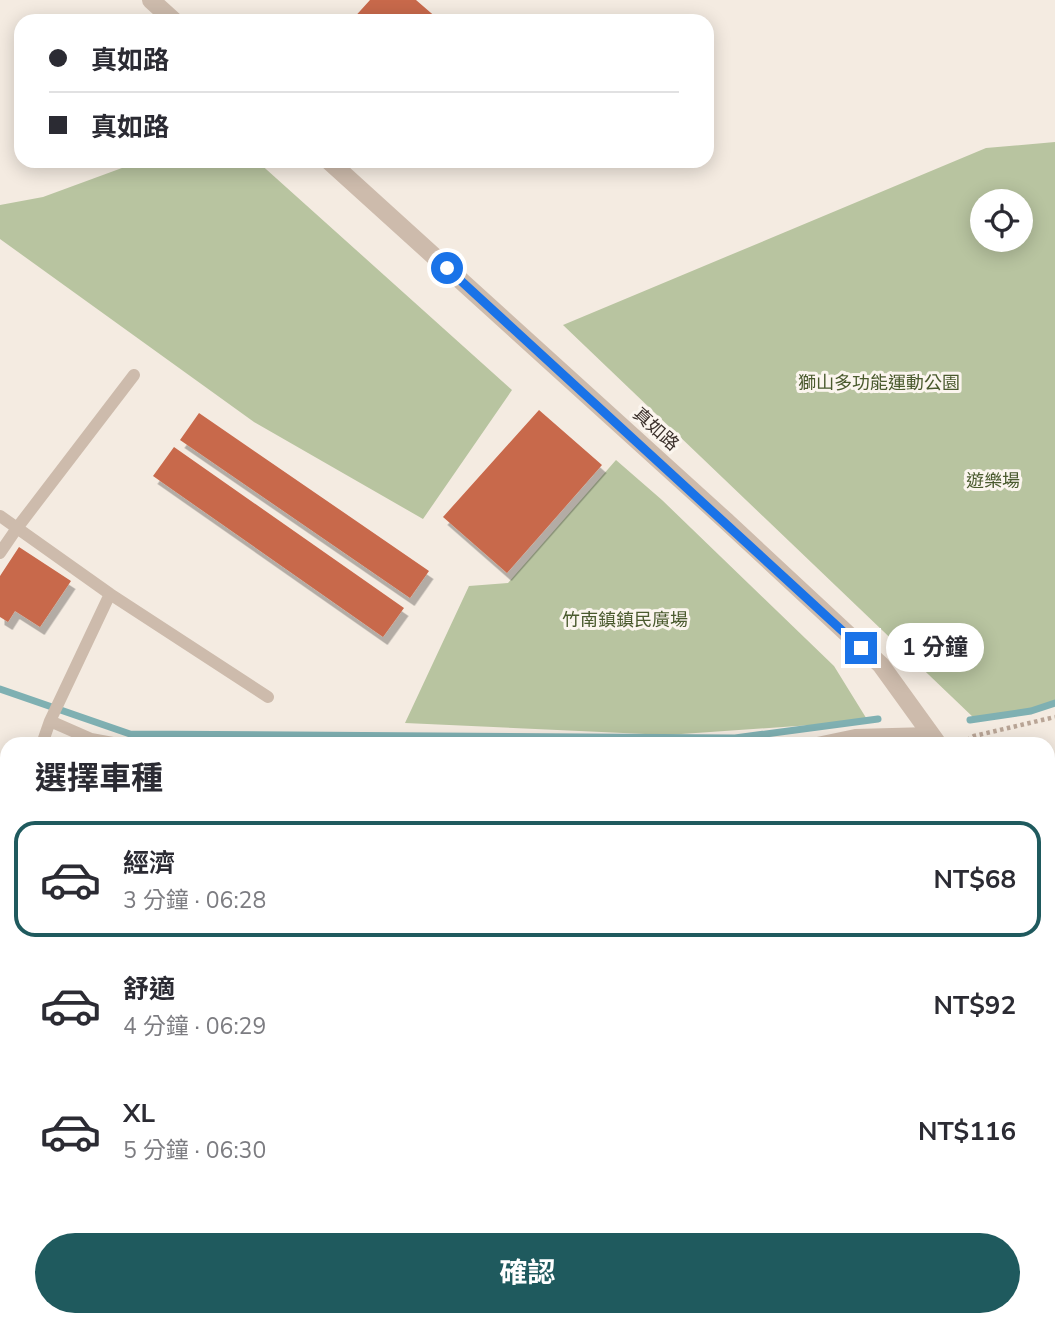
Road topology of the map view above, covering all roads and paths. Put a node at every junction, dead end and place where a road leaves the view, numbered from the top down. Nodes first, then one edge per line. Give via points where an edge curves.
1 (151, 0) edge
2 (166, 14) edge
3 (337, 168) edge
4 (134, 375) dead end
5 (0, 516) edge
6 (17, 528) junction
7 (0, 553) edge
8 (110, 594) junction
9 (268, 697) dead end
10 (1055, 717) edge
11 (50, 721) junction
12 (45, 737) edge
13 (86, 737) edge
14 (845, 737) edge
15 (908, 737) edge
16 (933, 737) edge
17 (972, 737) edge

1 - 2 street
3 - 16 street, 真如路 via 881,665
4 - 6 lane
5 - 6 lane
6 - 7 lane
6 - 8 lane
8 - 9 lane
8 - 11 lane
10 - 17 path
11 - 12 lane
11 - 13 lane
14 - 15 lane

